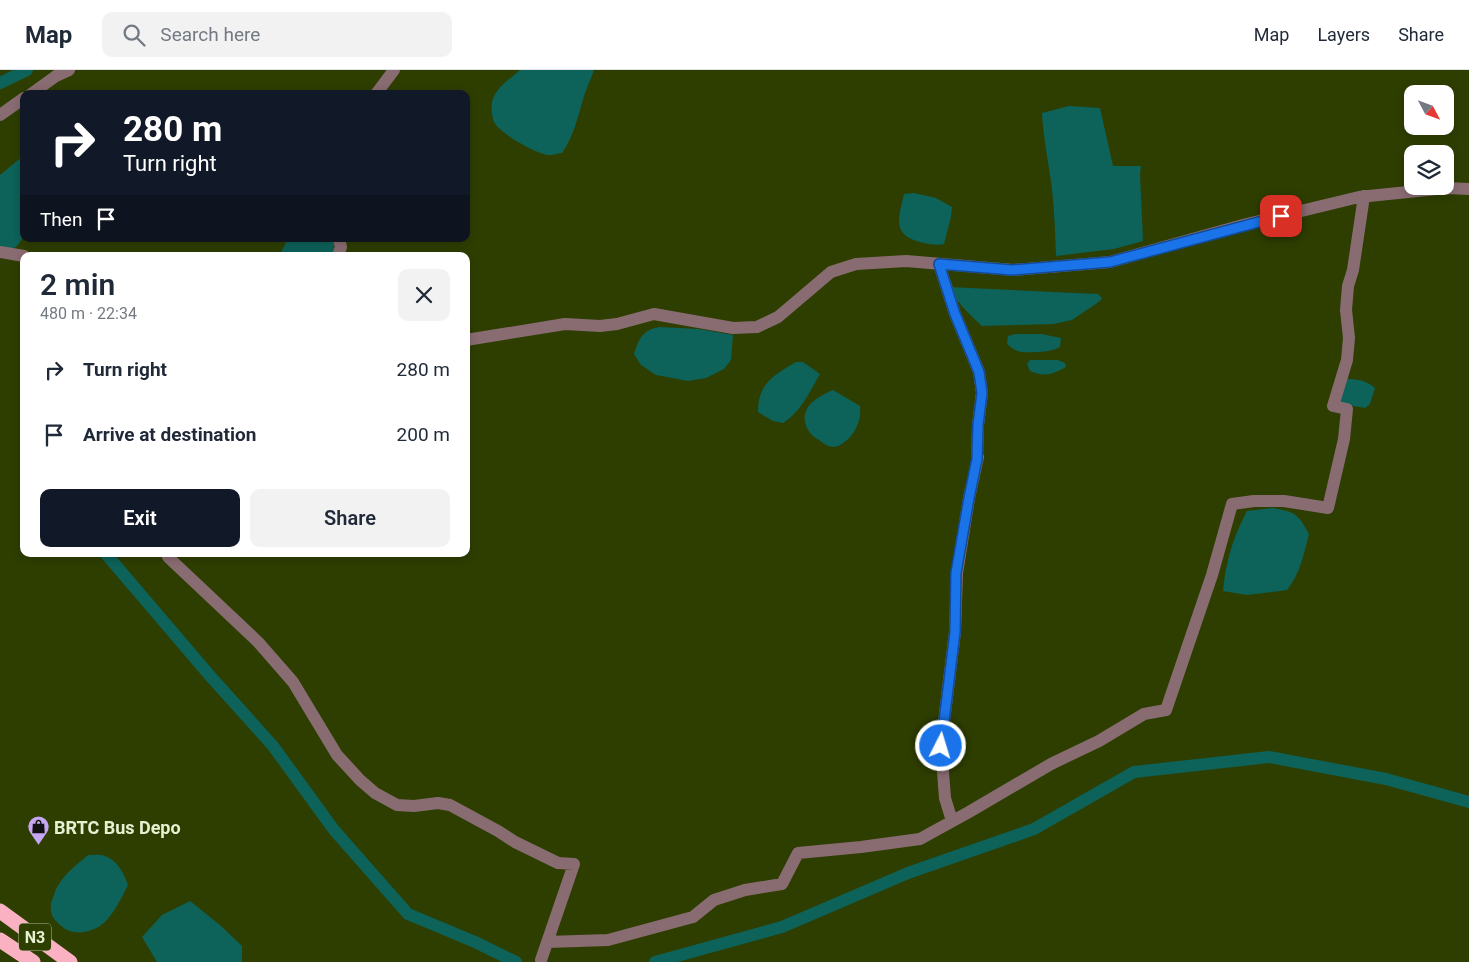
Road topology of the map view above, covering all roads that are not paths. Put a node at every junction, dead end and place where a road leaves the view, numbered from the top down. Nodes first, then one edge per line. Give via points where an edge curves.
1 (69, 70) edge
2 (394, 70) edge
3 (36, 90) edge
4 (379, 90) edge
5 (20, 101) edge
6 (0, 114) edge
7 (1469, 189) edge
8 (1364, 196) junction
9 (0, 252) edge
10 (20, 255) edge
11 (939, 264) junction
12 (470, 339) edge
13 (168, 557) edge
14 (952, 821) junction
15 (0, 911) edge
16 (0, 940) edge
17 (547, 942) junction
18 (541, 960) dead end
19 (33, 962) edge
20 (70, 962) edge

1 - 3 street
2 - 4 street
5 - 6 street
7 - 8 street
8 - 11 street via 1110,262 1012,270
8 - 14 street via 1348,286 1347,360 1333,406 1347,410 1344,439 1328,508 1284,501 1232,504 1212,575 1166,710 1144,714
9 - 10 street
11 - 12 street via 906,261 856,264 831,272 778,317 758,327 733,328 654,314 617,324 565,324
11 - 14 street via 979,372 982,393 978,458 956,573 955,632 941,746 945,798
13 - 17 street via 258,642 293,682 337,755 376,793 397,805 450,805 558,863 574,864
14 - 17 street via 920,838 798,853 782,884 714,900 693,916 608,940
15 - 20 highway, N3
16 - 19 highway, N3
17 - 18 street

